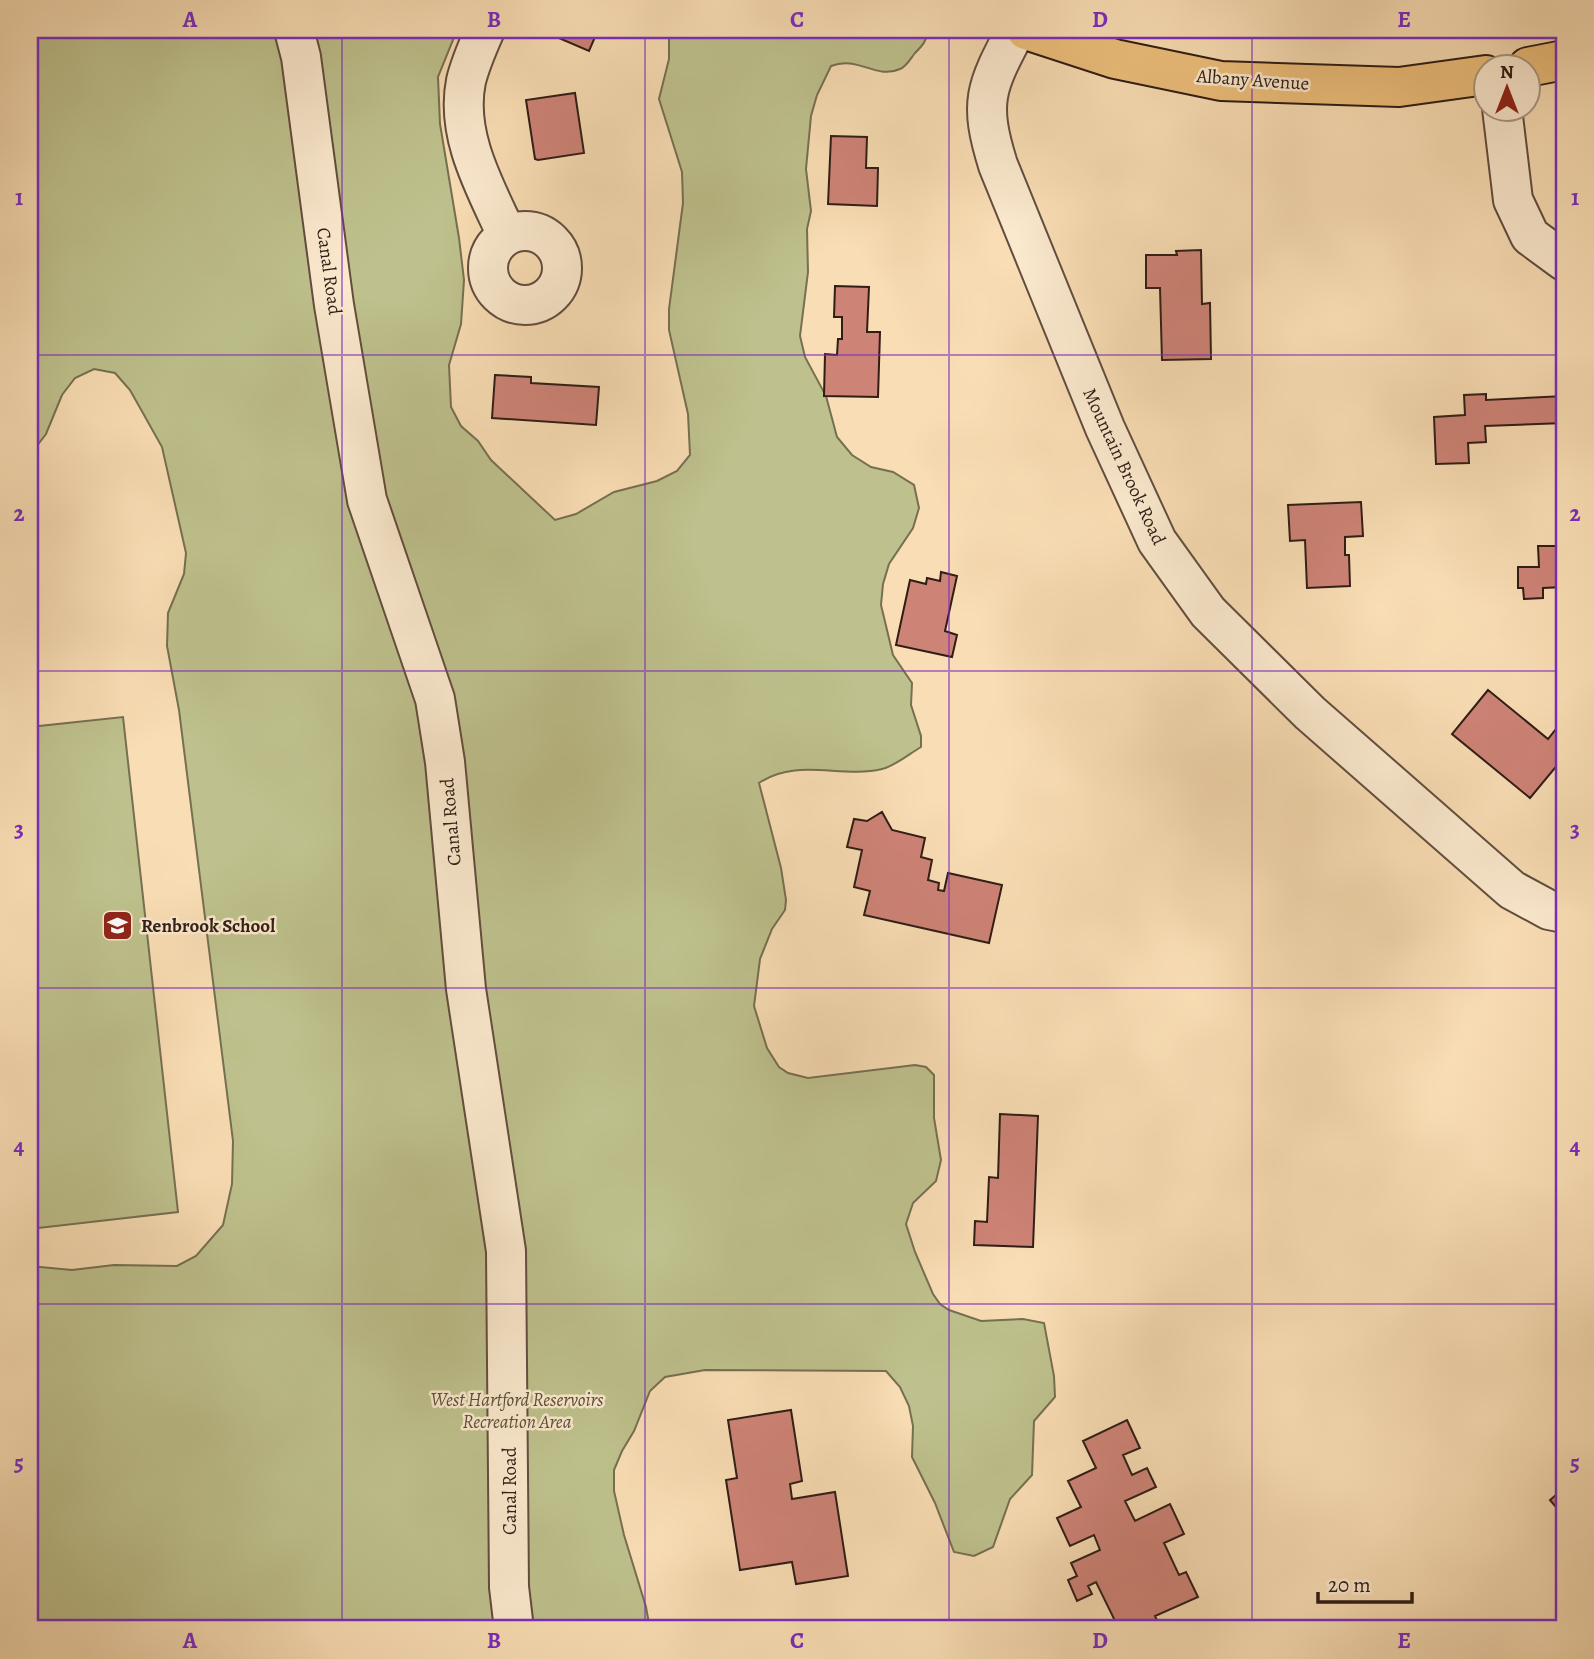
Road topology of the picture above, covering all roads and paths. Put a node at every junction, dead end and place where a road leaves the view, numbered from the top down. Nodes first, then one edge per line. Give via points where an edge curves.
1 (294, 30) edge
2 (485, 30) edge
3 (1016, 30) edge
4 (1027, 30) edge
5 (1564, 60) edge
6 (1542, 64) edge
7 (1472, 77) edge
8 (1504, 122) edge
9 (507, 235) dead end
10 (1564, 261) edge
11 (1564, 913) edge
12 (514, 1629) edge

1 - 12 street, Canal Road via 367,500 435,699 445,762 466,989 506,1251 509,1587
2 - 9 street via 467,81 467,138
3 - 11 street, Mountain Brook Road via 992,75 986,111 989,135 1105,428 1157,541 1208,612 1310,713 1513,890
4 - 7 highway, Albany Avenue via 1115,59 1221,81 1399,87
5 - 6 highway
8 - 10 street via 1513,200 1530,236

